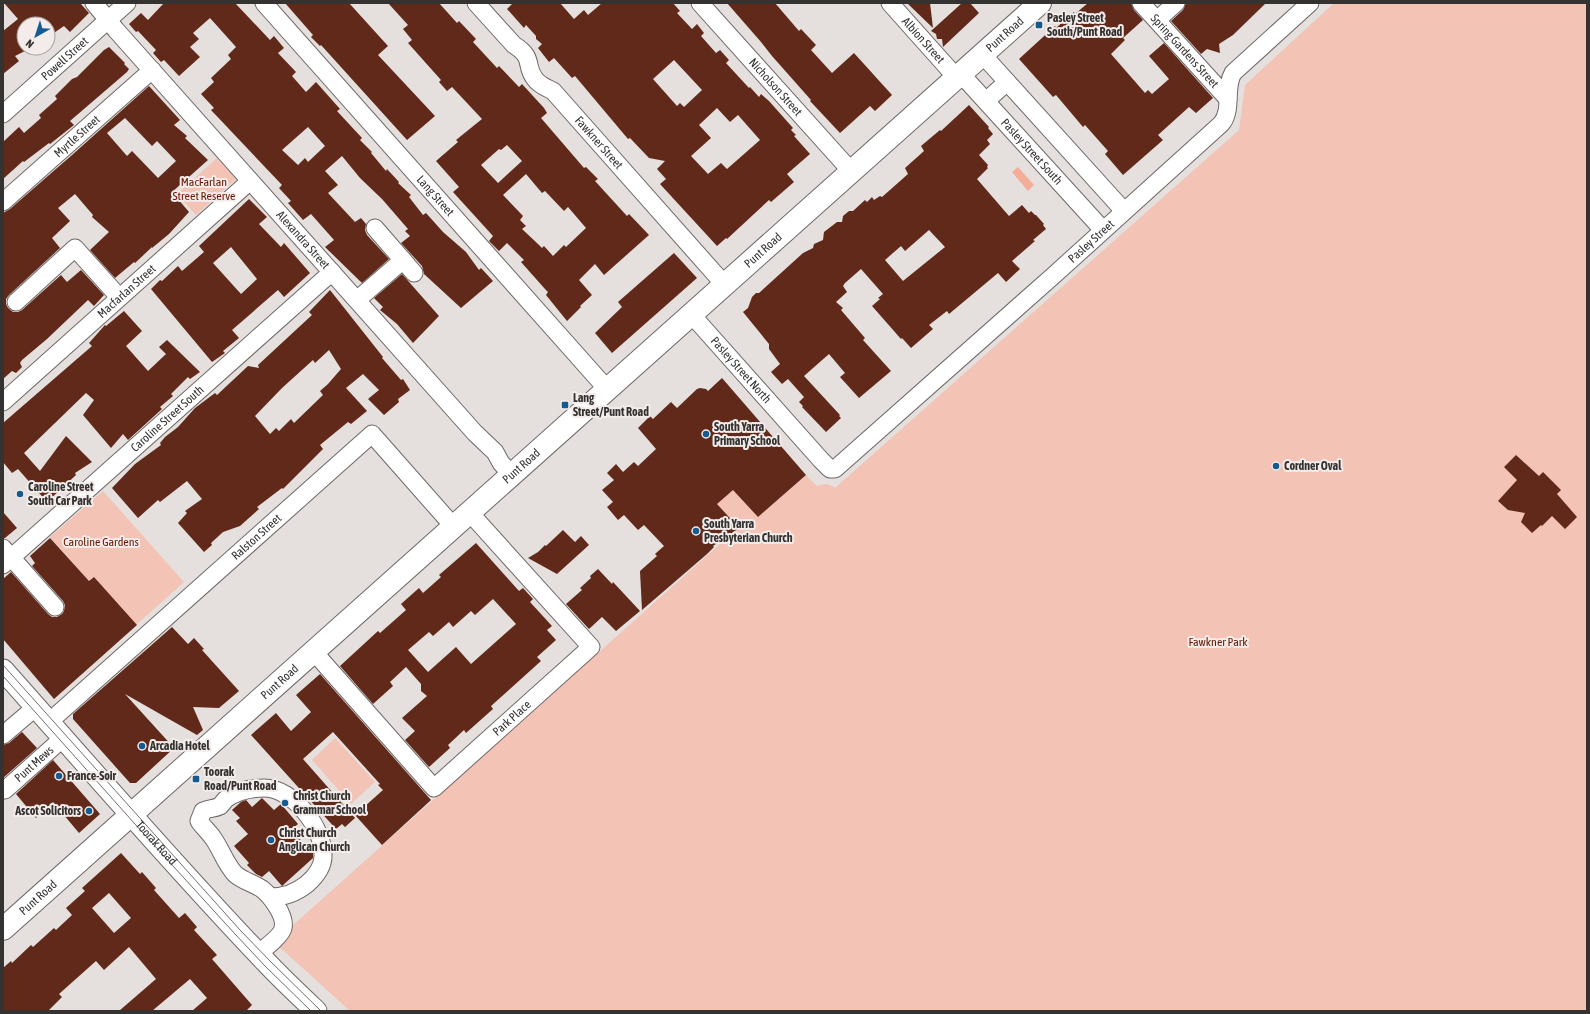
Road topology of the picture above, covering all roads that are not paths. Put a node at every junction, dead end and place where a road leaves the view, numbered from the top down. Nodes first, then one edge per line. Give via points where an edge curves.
1 (94, 3) edge
2 (127, 3) edge
3 (264, 3) edge
4 (476, 3) edge
5 (700, 3) edge
6 (890, 3) edge
7 (1040, 3) edge
8 (1141, 3) edge
9 (1176, 3) edge
10 (1310, 3) edge
11 (108, 20) junction
12 (1157, 20) junction
13 (982, 54) junction
14 (152, 70) junction
15 (959, 76) junction
16 (1007, 82) junction
17 (1228, 99) junction
18 (986, 101) junction
19 (3, 114) edge
20 (851, 171) junction
21 (250, 181) junction
22 (3, 202) edge
23 (1124, 211) junction
24 (375, 228) dead end
25 (1103, 230) junction
26 (403, 260) junction
27 (332, 272) junction
28 (414, 273) dead end
29 (724, 284) junction
30 (119, 297) junction
31 (357, 300) junction
32 (16, 302) dead end
33 (691, 314) junction
34 (607, 389) junction
35 (3, 402) edge
36 (843, 463) joint
37 (512, 475) junction
38 (470, 512) junction
39 (454, 527) junction
40 (6, 557) edge
41 (55, 607) dead end
42 (314, 652) junction
43 (3, 670) edge
44 (42, 714) junction
45 (3, 735) edge
46 (63, 738) junction
47 (6, 790) dead end
48 (131, 815) junction
49 (295, 892) junction
50 (270, 897) junction
51 (282, 919) junction
52 (3, 929) edge
53 (255, 951) junction
54 (316, 1011) edge

1 - 11 street, Alexandra Street
2 - 11 street, Powell Street
3 - 34 street, Lang Street
4 - 29 street, Fawkner Street via 528,57 533,77 553,91
5 - 20 street, Nicholson Street
6 - 15 street, Albion Street
7 - 13 highway, Punt Road
8 - 12 street, Spring Gardens Street
9 - 12 street
10 - 17 street, Pasley Street via 1233,73
11 - 14 street, Alexandra Street
11 - 19 street, Powell Street
12 - 17 street, Spring Gardens Street
13 - 15 highway, Punt Road
13 - 16 street
14 - 21 street, Alexandra Street
14 - 22 street, Myrtle Street
15 - 18 street, Pasley Street South
15 - 20 highway, Punt Road
16 - 18 street
16 - 23 street
17 - 23 street, Pasley Street via 1221,124
18 - 25 street, Pasley Street South
20 - 29 highway, Punt Road
21 - 27 street, Alexandra Street
21 - 30 street, Macfarlan Street
23 - 25 street, Pasley Street
24 - 26 street
25 - 36 street, Pasley Street
26 - 28 street
26 - 31 street
27 - 31 street, Alexandra Street
27 - 40 street, Caroline Street South
29 - 33 highway, Punt Road
30 - 32 street via 75,248
30 - 35 street, Macfarlan Street
31 - 37 street, Alexandra Street via 475,433 495,452
33 - 34 highway, Punt Road
33 - 36 street, Pasley Street North via 828,467 835,469
34 - 37 highway, Punt Road
37 - 38 highway, Punt Road
38 - 39 highway, Punt Road
38 - 42 street, Park Place via 591,648 434,788
39 - 42 highway, Punt Road
39 - 44 street, Ralston Street via 372,434
40 - 41 street
42 - 48 highway, Punt Road
43 - 44 main road, Toorak Road
44 - 45 street
44 - 46 main road, Toorak Road
46 - 47 street, Punt Mews
46 - 48 main road, Toorak Road
48 - 52 highway, Punt Road
48 - 53 main road, Toorak Road
49 - 50 street
49 - 50 street via 313,878 324,857 317,828 300,807 279,792 266,788 242,791 220,806 203,811 199,821 212,836 231,869
49 - 51 street
50 - 51 street
51 - 53 street via 284,927 281,933
53 - 54 main road, Toorak Road

